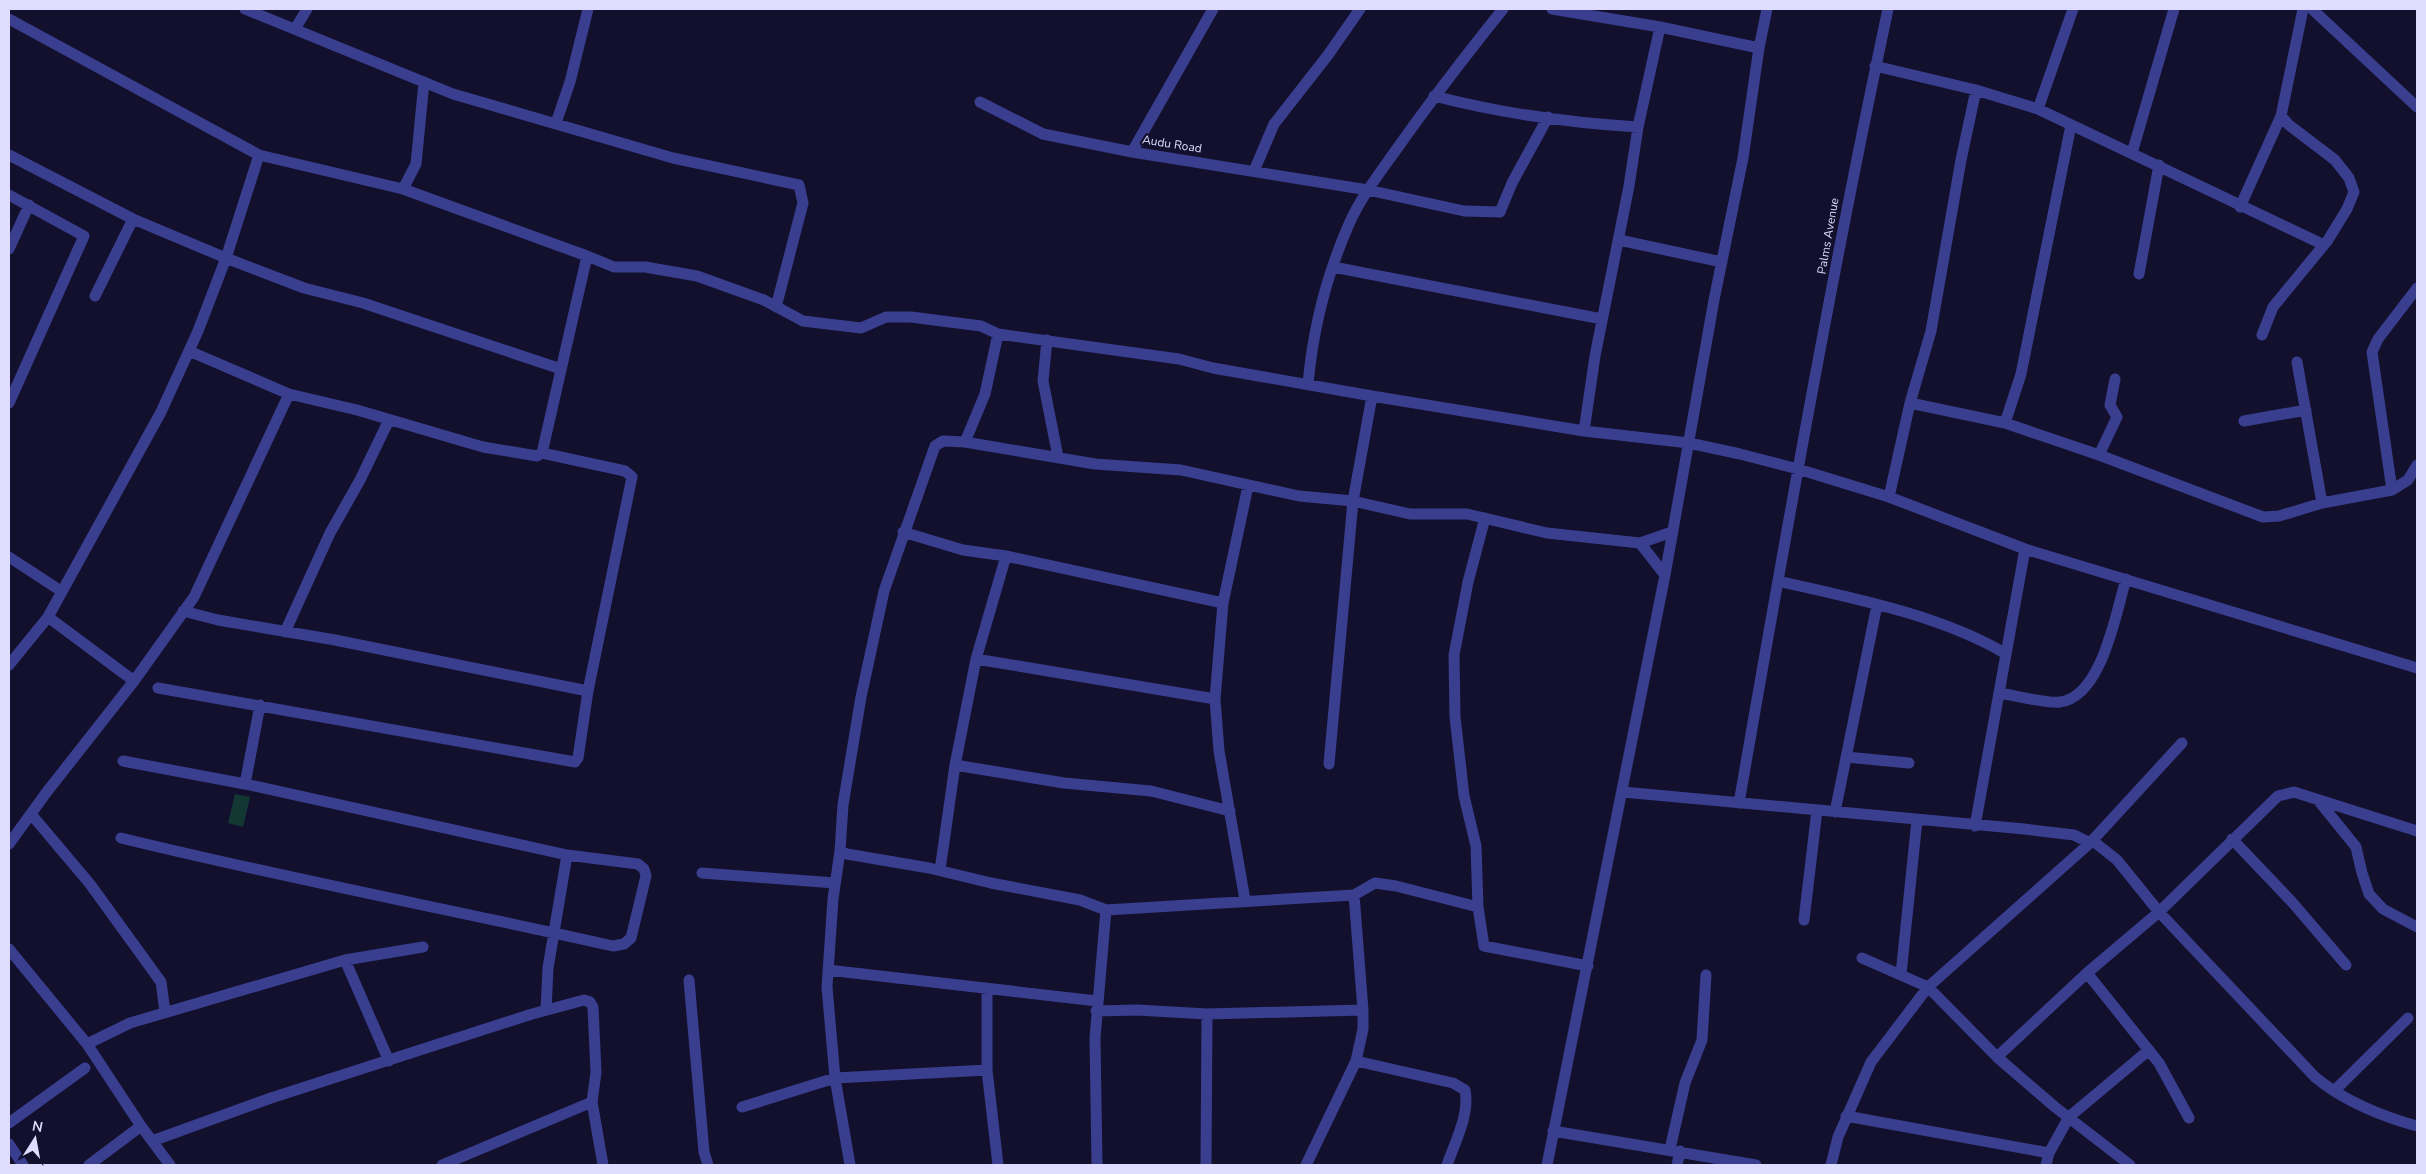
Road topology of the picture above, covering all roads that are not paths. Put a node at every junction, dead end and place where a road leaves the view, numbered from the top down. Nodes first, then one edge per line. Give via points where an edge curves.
1 (245, 9) edge
2 (307, 9) edge
3 (588, 9) edge
4 (1213, 9) edge
5 (1360, 9) edge
6 (1503, 9) edge
7 (1552, 9) edge
8 (1767, 9) edge
9 (1888, 9) edge
10 (2073, 9) edge
11 (2174, 9) edge
12 (2303, 9) edge
13 (2312, 9) edge
14 (9, 19) edge
15 (1660, 27) junction
16 (296, 30) junction
17 (1758, 48) junction
18 (1875, 66) junction
19 (424, 82) junction
20 (1976, 90) junction
21 (1434, 96) junction
22 (980, 102) dead end
23 (2417, 107) edge
24 (2038, 109) junction
25 (2281, 116) junction
26 (1548, 117) junction
27 (556, 123) junction
28 (2071, 125) junction
29 (1638, 127) junction
30 (1132, 152) junction
31 (2132, 153) junction
32 (9, 155) edge
33 (259, 155) junction
34 (2159, 165) junction
35 (1254, 171) junction
36 (402, 189) junction
37 (1368, 190) junction
38 (9, 195) edge
39 (30, 205) junction
40 (2240, 207) junction
41 (133, 219) junction
42 (1619, 240) junction
43 (2324, 245) junction
44 (9, 249) edge
45 (587, 256) junction
46 (226, 258) junction
47 (1722, 262) junction
48 (1333, 267) junction
49 (2139, 274) dead end
50 (2417, 288) edge
51 (95, 296) dead end
52 (776, 307) junction
53 (1602, 319) junction
54 (998, 334) junction
55 (2262, 335) dead end
56 (1047, 340) junction
57 (189, 351) junction
58 (2297, 362) dead end
59 (561, 369) junction
60 (2115, 379) dead end
61 (1308, 384) junction
62 (289, 394) junction
63 (1372, 396) junction
64 (9, 403) edge
65 (1910, 403) junction
66 (2306, 410) junction
67 (389, 420) junction
68 (2244, 421) dead end
69 (2005, 424) junction
70 (1584, 430) junction
71 (965, 442) junction
72 (1689, 443) junction
73 (542, 453) junction
74 (2099, 455) junction
75 (1058, 457) junction
76 (2417, 465) edge
77 (1798, 469) junction
78 (2412, 482) edge
79 (1248, 486) junction
80 (2392, 490) junction
81 (1888, 498) junction
82 (1353, 501) junction
83 (2322, 503) junction
84 (1485, 518) junction
85 (903, 532) junction
86 (1672, 532) junction
87 (1640, 543) junction
88 (2025, 549) junction
89 (1006, 556) junction
90 (9, 557) edge
91 (1665, 575) junction
92 (2126, 579) junction
93 (1778, 582) junction
94 (61, 591) junction
95 (1223, 603) junction
96 (1877, 605) junction
97 (183, 611) junction
98 (48, 617) junction
99 (285, 632) junction
100 (2006, 654) junction
101 (976, 659) junction
102 (9, 666) edge
103 (2417, 668) edge
104 (134, 681) junction
105 (158, 688) dead end
106 (588, 691) junction
107 (1999, 693) junction
108 (1215, 699) junction
109 (260, 705) junction
110 (2182, 743) dead end
111 (1846, 756) junction
112 (123, 761) dead end
113 (1909, 763) dead end
114 (1329, 764) dead end
115 (955, 765) junction
116 (244, 784) junction
117 (1623, 792) junction
118 (2318, 799) junction
119 (1739, 803) junction
120 (1817, 810) junction
121 (1230, 811) junction
122 (1835, 812) junction
123 (30, 814) junction
124 (1917, 820) junction
125 (1975, 826) junction
126 (2417, 831) edge
127 (121, 838) dead end
128 (2232, 838) junction
129 (2090, 843) junction
130 (9, 844) edge
131 (840, 851) junction
132 (567, 855) junction
133 (940, 870) junction
134 (702, 873) dead end
135 (835, 883) junction
136 (1354, 895) junction
137 (1245, 900) junction
138 (1478, 907) junction
139 (1106, 910) junction
140 (2159, 912) junction
141 (1804, 920) dead end
142 (2417, 927) edge
143 (554, 933) junction
144 (423, 947) dead end
145 (9, 949) edge
146 (1862, 958) dead end
147 (345, 960) junction
148 (2346, 965) dead end
149 (1588, 966) junction
150 (828, 970) junction
151 (2087, 973) junction
152 (1901, 974) junction
153 (1706, 975) dead end
154 (689, 980) dead end
155 (1928, 987) junction
156 (987, 988) junction
157 (1096, 1006) junction
158 (546, 1010) junction
159 (1364, 1010) junction
160 (165, 1012) junction
161 (1207, 1014) junction
162 (2408, 1018) dead end
163 (87, 1044) junction
164 (2149, 1050) junction
165 (1997, 1057) junction
166 (389, 1061) junction
167 (1356, 1061) junction
168 (85, 1068) dead end
169 (987, 1070) junction
170 (835, 1078) junction
171 (2334, 1091) junction
172 (592, 1102) junction
173 (742, 1106) dead end
174 (1846, 1116) junction
175 (2069, 1117) junction
176 (2189, 1118) dead end
177 (9, 1123) edge
178 (141, 1126) junction
179 (2417, 1126) edge
180 (1553, 1131) junction
181 (152, 1141) junction
182 (9, 1144) edge
183 (1675, 1150) junction
184 (2049, 1153) junction
185 (1736, 1164) edge
186 (23, 1165) edge
187 (89, 1165) edge
188 (170, 1165) edge
189 (442, 1165) edge
190 (603, 1165) edge
191 (708, 1165) edge
192 (850, 1165) edge
193 (998, 1165) edge
194 (1098, 1165) edge
195 (1206, 1165) edge
196 (1306, 1165) edge
197 (1447, 1165) edge
198 (1547, 1165) edge
199 (1677, 1165) edge
200 (1756, 1165) edge
201 (1831, 1165) edge
202 (2046, 1165) edge
203 (2130, 1165) edge

1 - 16 street
2 - 16 street
3 - 27 street
4 - 30 street
5 - 35 street via 1274,124
6 - 21 street
7 - 15 street
8 - 17 street
9 - 18 street, Palms Avenue
10 - 24 street
11 - 31 street
12 - 25 street
13 - 23 street
14 - 33 street
15 - 17 street
15 - 29 street
16 - 19 street
17 - 47 street via 1748,127
18 - 20 street
18 - 77 street, Palms Avenue
19 - 27 street via 452,94
19 - 36 street via 416,164
20 - 24 street
20 - 65 street via 1931,331
21 - 26 street
21 - 37 street
22 - 30 street, Audu Road via 1043,134
24 - 28 street
25 - 40 street
25 - 43 street via 2335,160 2353,185 2354,192 2347,209
26 - 29 street via 1588,124
26 - 37 street, Audu Road via 1500,212 1464,211
27 - 52 street via 672,158 799,185 803,203
28 - 31 street
28 - 69 street via 2021,374
29 - 42 street
30 - 35 street, Audu Road
31 - 34 street
32 - 41 street
33 - 36 street
33 - 46 street
34 - 40 street
34 - 49 street
35 - 37 street, Audu Road
36 - 45 street
37 - 48 street via 1349,223
38 - 39 street
39 - 44 street
39 - 64 street via 84,236
40 - 43 street
41 - 46 street
41 - 51 street
42 - 47 street
42 - 53 street
43 - 55 street via 2273,307
45 - 52 street via 614,267 645,267 697,276 732,287
45 - 59 street
46 - 57 street
46 - 59 street via 304,288 363,303
47 - 72 street
48 - 53 street
48 - 61 street via 1315,329
50 - 80 street via 2378,339 2372,352
52 - 54 street via 803,321 823,324 861,328 886,317 911,317 981,326
53 - 70 street
54 - 56 street
54 - 71 street via 985,394
56 - 61 street via 1179,359
56 - 75 street via 1043,381
57 - 62 street
57 - 94 street via 161,412
58 - 66 street
59 - 73 street
60 - 74 street via 2110,405 2117,417
61 - 63 street
62 - 67 street
62 - 97 street via 206,573
63 - 70 street
63 - 82 street
65 - 69 street
65 - 81 street
66 - 68 street
66 - 83 street
67 - 73 street via 483,447 530,457
67 - 99 street via 330,533
69 - 74 street
70 - 72 street
71 - 75 street
71 - 85 street via 943,441 935,446
72 - 77 street
72 - 86 street
73 - 106 street via 625,471 632,477
74 - 83 street via 2263,517 2279,516
75 - 79 street via 1095,464 1181,470
76 - 78 street
77 - 81 street
77 - 93 street, Palms Avenue
78 - 80 street
79 - 82 street via 1298,496
79 - 95 street
80 - 83 street
81 - 88 street
82 - 84 street via 1410,514 1447,513
82 - 114 street
84 - 87 street via 1547,533
84 - 138 street via 1454,655 1455,717 1464,796 1476,846
85 - 89 street via 963,550
85 - 131 street via 884,591 861,697 843,805
86 - 87 street
86 - 91 street
87 - 91 street
88 - 92 street
88 - 100 street
89 - 95 street
89 - 101 street
90 - 94 street
91 - 117 street
92 - 103 street
92 - 107 street via 2099,667 2083,692 2060,702
93 - 96 street
93 - 119 street, Palms Avenue
94 - 98 street
95 - 108 street
96 - 100 street via 1969,633
96 - 111 street
97 - 99 street
97 - 104 street
98 - 102 street
98 - 104 street
99 - 106 street
100 - 107 street
101 - 108 street
101 - 115 street
104 - 123 street
105 - 109 street
106 - 109 street via 575,762
107 - 125 street
108 - 121 street via 1219,751
109 - 116 street
110 - 129 street
111 - 113 street
111 - 122 street
112 - 116 street
115 - 121 street via 1064,783 1151,792
115 - 133 street
116 - 132 street
117 - 119 street
117 - 149 street
118 - 126 street
118 - 128 street via 2294,792 2278,796
118 - 142 street via 2356,846 2369,894 2383,909
119 - 120 street
120 - 122 street
120 - 141 street
121 - 137 street
122 - 124 street
123 - 130 street
123 - 160 street via 90,884 161,982
124 - 125 street
124 - 152 street
125 - 129 street via 2074,835
127 - 143 street via 233,866
128 - 140 street
128 - 148 street
129 - 140 street via 2093,841 2101,845 2117,860
129 - 155 street
131 - 133 street
131 - 135 street
132 - 143 street
132 - 143 street via 638,864 646,876 631,938 624,944 613,946
133 - 139 street via 1080,900
134 - 135 street
135 - 150 street
136 - 137 street
136 - 138 street via 1375,883
136 - 159 street
137 - 139 street
138 - 149 street via 1484,946
139 - 157 street
140 - 151 street
140 - 171 street via 2315,1078
143 - 158 street
144 - 147 street
145 - 163 street
146 - 152 street
147 - 160 street
147 - 166 street
149 - 180 street
150 - 156 street
150 - 170 street
151 - 164 street
151 - 165 street
152 - 155 street
153 - 183 street via 1702,1040 1685,1084
154 - 191 street via 694,1058
155 - 165 street
155 - 174 street via 1871,1062
156 - 157 street
156 - 169 street
157 - 161 street
157 - 194 street
158 - 166 street
158 - 172 street via 584,1000 590,1002 596,1072
159 - 161 street
159 - 167 street
160 - 163 street via 130,1023
161 - 195 street
162 - 171 street
163 - 178 street
164 - 175 street
164 - 176 street
165 - 175 street
166 - 181 street
167 - 196 street
167 - 197 street via 1453,1083 1465,1090 1465,1113
168 - 177 street
169 - 170 street
169 - 193 street
170 - 173 street
170 - 192 street
171 - 179 street
172 - 189 street
172 - 190 street
174 - 184 street
174 - 201 street
175 - 184 street
175 - 203 street
178 - 181 street
178 - 187 street
180 - 183 street
180 - 198 street
181 - 188 street
182 - 186 street
183 - 185 street
183 - 199 street
184 - 202 street
185 - 200 street

